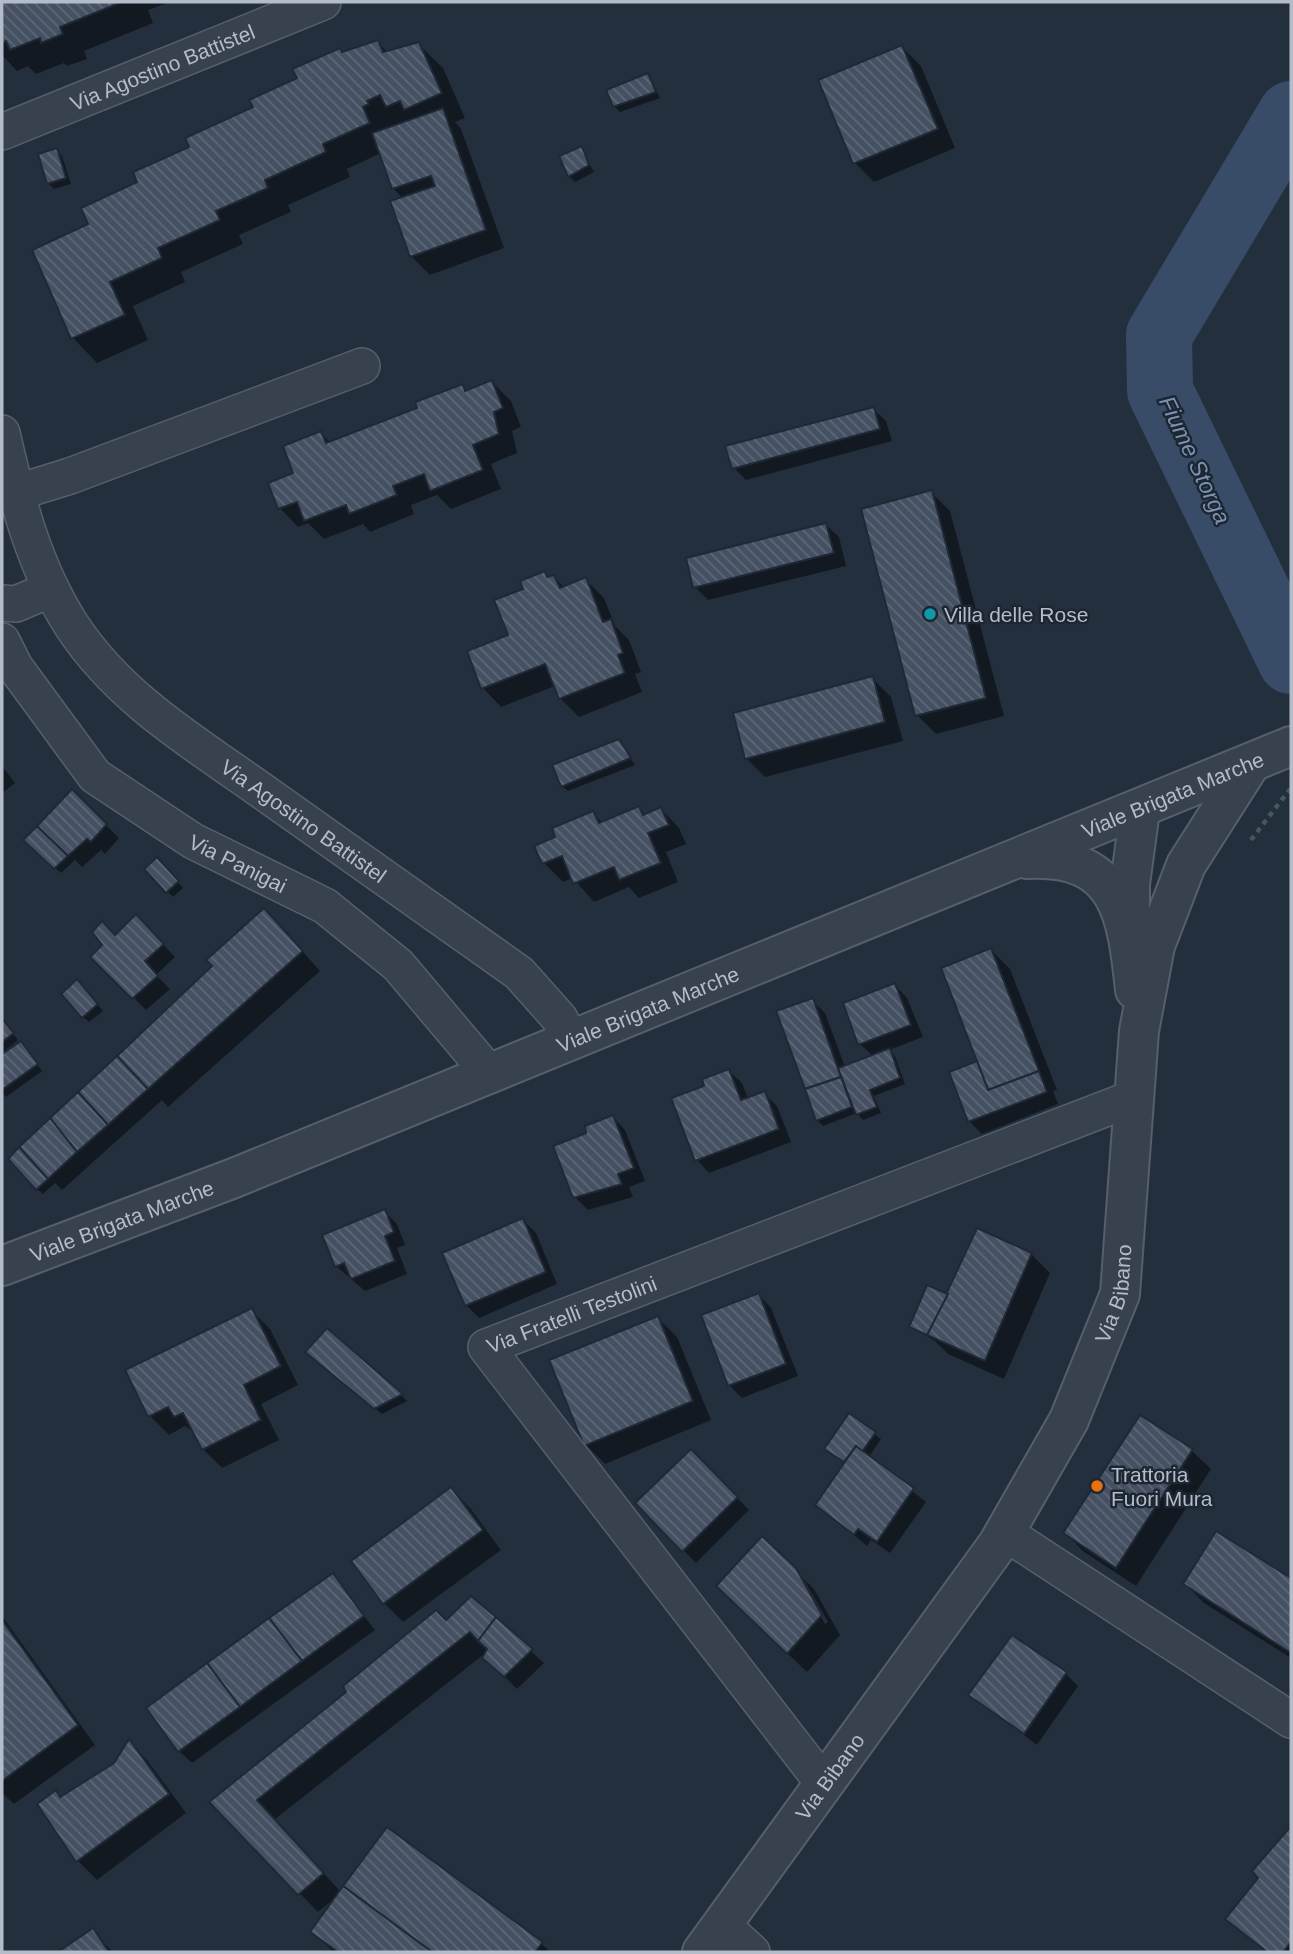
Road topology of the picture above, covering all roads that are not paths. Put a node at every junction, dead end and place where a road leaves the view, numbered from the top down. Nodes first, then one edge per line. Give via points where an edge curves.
1 (323, 2) edge
2 (2, 132) edge
3 (362, 366) dead end
4 (2, 433) edge
5 (15, 493) junction
6 (51, 589) junction
7 (2, 603) edge
8 (2, 641) edge
9 (1291, 746) edge
10 (1251, 763) junction
11 (1147, 807) junction
12 (1019, 859) junction
13 (1186, 865) junction
14 (1130, 943) junction
15 (1139, 1031) junction
16 (570, 1040) junction
17 (489, 1073) junction
18 (1133, 1098) junction
19 (2, 1266) edge
20 (1004, 1532) junction
21 (1291, 1720) edge
22 (824, 1784) junction
23 (712, 1939) edge
24 (752, 1952) edge

1 - 2 street, Via Agostino Battistel
3 - 5 street
4 - 5 street, Via Agostino Battistel
5 - 6 street, Via Agostino Battistel
6 - 7 street via 16,604
6 - 16 street, Via Agostino Battistel via 100,663 160,720 519,973 560,1018
8 - 17 street, Via Panigai via 15,667 95,776 193,841 325,906 398,965
9 - 10 street, Viale Brigata Marche
10 - 11 street, Viale Brigata Marche
10 - 13 street, Via Bibano
11 - 12 street, Viale Brigata Marche
11 - 13 street via 1178,832
11 - 14 street via 1130,884
12 - 14 street, Via Bibano via 1053,858 1083,867 1108,886 1123,910
12 - 16 street, Viale Brigata Marche
13 - 15 street, Via Bibano via 1155,946
14 - 15 street, Via Bibano
15 - 18 street, Via Bibano
16 - 17 street, Viale Brigata Marche
17 - 19 street, Viale Brigata Marche via 234,1178
18 - 20 street, Via Bibano via 1120,1294 1069,1420
18 - 22 street, Via Fratelli Testolini via 486,1347
20 - 21 street
20 - 22 street, Via Bibano
22 - 23 street, Via Bibano
23 - 24 street

